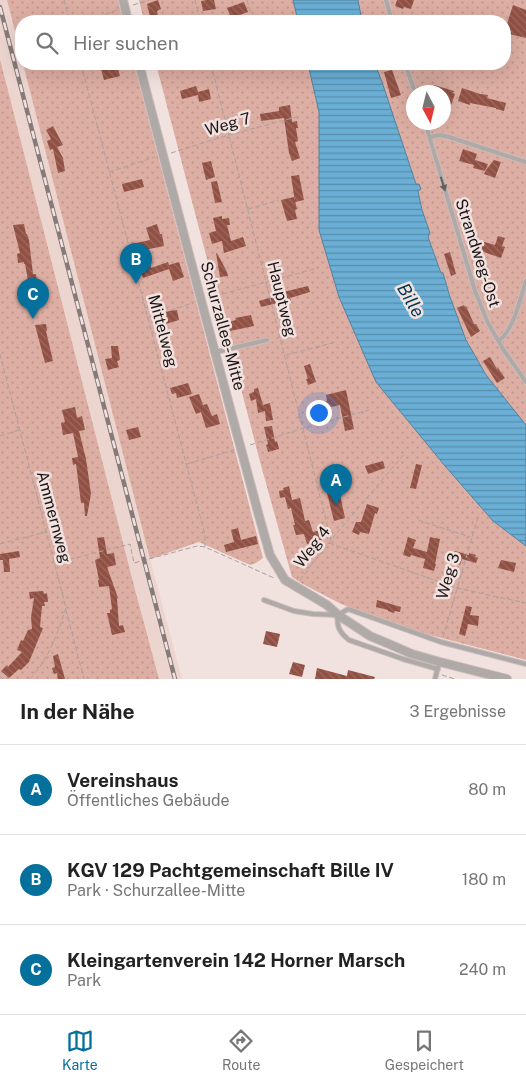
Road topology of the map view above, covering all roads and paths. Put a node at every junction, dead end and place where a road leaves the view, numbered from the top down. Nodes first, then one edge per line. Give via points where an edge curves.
1 (64, 0) edge
2 (149, 0) edge
3 (195, 0) edge
4 (247, 0) edge
5 (386, 0) edge
6 (139, 3) dead end
7 (124, 4) edge
8 (68, 15) edge
9 (98, 15) edge
10 (199, 15) edge
11 (251, 15) edge
12 (390, 15) edge
13 (83, 70) edge
14 (141, 70) edge
15 (213, 70) edge
16 (407, 70) edge
17 (412, 85) edge
18 (300, 116) dead end
19 (428, 130) edge
20 (229, 135) junction
21 (430, 137) junction
22 (163, 155) junction
23 (526, 162) edge
24 (109, 172) junction
25 (279, 200) dead end
26 (247, 210) junction
27 (314, 269) dead end
28 (526, 281) edge
29 (266, 282) junction
30 (201, 300) junction
31 (148, 317) junction
32 (267, 340) dead end
33 (499, 341) junction
34 (336, 342) dead end
35 (216, 352) junction
36 (0, 354) edge
37 (285, 355) junction
38 (526, 382) edge
39 (369, 410) dead end
40 (304, 428) junction
41 (20, 430) junction
42 (0, 436) edge
43 (255, 443) dead end
44 (242, 448) junction
45 (406, 453) dead end
46 (186, 464) junction
47 (478, 517) dead end
48 (418, 520) dead end
49 (47, 531) junction
50 (471, 538) junction
51 (331, 540) junction
52 (329, 543) junction
53 (0, 544) edge
54 (205, 547) junction
55 (55, 563) junction
56 (285, 580) junction
57 (294, 587) junction
58 (457, 588) junction
59 (264, 600) dead end
60 (526, 603) edge
61 (66, 608) junction
62 (338, 615) junction
63 (441, 642) junction
64 (526, 664) edge
65 (439, 665) junction
66 (0, 676) edge
67 (435, 677) edge
68 (3, 679) edge
69 (30, 679) edge
70 (84, 679) edge
71 (455, 679) edge
72 (507, 679) edge

1 - 8 path
2 - 6 path
3 - 10 path
4 - 11 path
5 - 12 lane
7 - 9 path
13 - 24 path, Mittelweg
14 - 22 street, Schurzallee-Mitte
15 - 20 path, Hauptweg
16 - 17 lane
18 - 20 path, Weg 7
19 - 21 lane, Strandweg-Ost
20 - 22 path, Weg 7
20 - 26 path, Hauptweg
21 - 23 lane via 449,136
21 -> 33 lane, Strandweg-Ost via 475,291
22 - 24 path
22 - 30 street, Schurzallee-Mitte
24 - 31 path, Mittelweg
25 - 26 path
26 - 29 path, Hauptweg
27 - 29 path
28 - 33 lane via 508,330
29 - 30 path
29 - 37 path, Hauptweg
30 - 31 path
30 - 35 street, Schurzallee-Mitte
31 - 46 path, Mittelweg
32 - 35 lane
33 - 38 lane, Strandweg-Ost
34 - 37 path
35 - 44 street, Schurzallee-Mitte
36 - 41 path, Ammernweg
37 - 40 path, Hauptweg
39 - 40 path
40 - 43 path
40 - 51 path, Hauptweg
41 - 42 path
41 - 49 path, Ammernweg
44 - 46 path
44 - 56 street, Schurzallee-Mitte via 270,555
45 - 51 path, Weg 4
46 - 54 path, Mittelweg via 205,535
47 - 50 path, Weg 3
48 - 50 path
49 - 53 path
49 - 55 path, Ammernweg
50 - 58 path, Weg 3
51 - 52 path, Weg 4
52 - 57 path, Weg 4
52 - 58 path
54 - 55 path via 197,546 134,563 130,544
54 - 56 path via 273,578
55 - 61 path, Ammernweg
56 - 57 street, Schurzallee-Mitte
57 - 62 street, Schurzallee-Mitte via 327,605
58 - 60 path
58 - 63 path, Weg 3
59 - 62 lane via 294,611
61 - 69 path via 49,650
61 - 70 path, Ammernweg
62 - 63 lane via 348,609
62 - 65 street, Schurzallee-Mitte via 370,636
62 - 65 lane via 338,626 349,640 402,659
63 - 64 lane
65 - 67 lane
65 - 72 street, Schurzallee-Mitte
66 - 68 path
67 - 71 path

